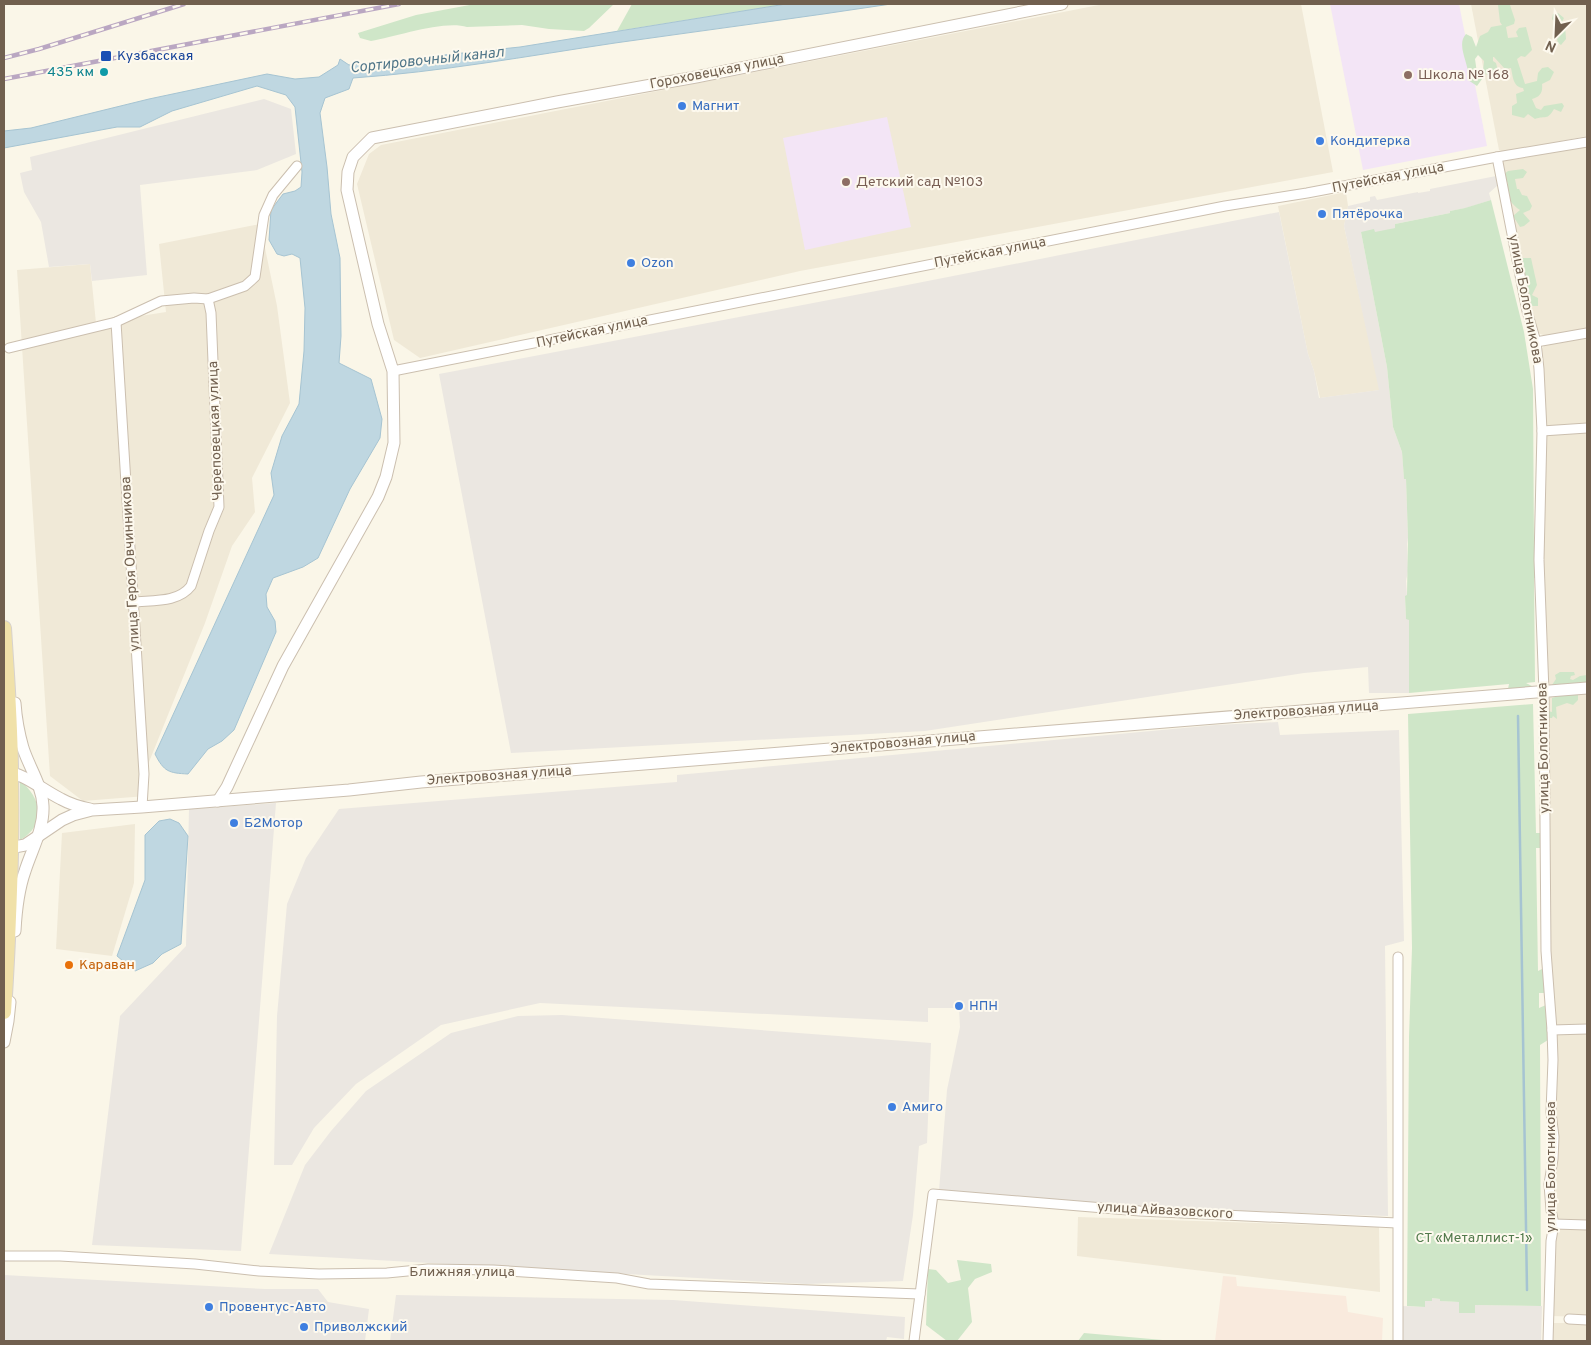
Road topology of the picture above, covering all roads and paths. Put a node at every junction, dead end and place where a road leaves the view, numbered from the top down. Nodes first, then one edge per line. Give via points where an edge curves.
1 (1062, 4) edge
2 (1587, 142) edge
3 (1497, 157) junction
4 (297, 166) dead end
5 (208, 299) junction
6 (116, 322) junction
7 (1587, 333) edge
8 (1536, 342) junction
9 (9, 348) dead end
10 (394, 371) junction
11 (1587, 428) edge
12 (1542, 431) junction
13 (133, 602) junction
14 (4, 628) edge
15 (6, 663) junction
16 (1587, 688) edge
17 (1544, 692) junction
18 (8, 771) edge
19 (39, 786) junction
20 (218, 801) junction
21 (142, 807) junction
22 (92, 810) junction
23 (38, 837) junction
24 (8, 849) edge
25 (1398, 957) dead end
26 (4, 1012) edge
27 (1587, 1029) edge
28 (1552, 1030) junction
29 (4, 1042) edge
30 (1397, 1223) junction
31 (1554, 1224) junction
32 (1587, 1225) edge
33 (4, 1256) edge
34 (920, 1294) junction
35 (1569, 1320) dead end
36 (1587, 1320) edge
37 (914, 1341) edge
38 (1398, 1341) edge
39 (1548, 1341) edge

1 - 10 street, Гороховецкая улица via 372,138 354,157 348,172 347,190 378,324
2 - 3 street, Путейская улица
3 - 8 street, улица Болотникова
3 - 10 street, Путейская улица via 1225,206
4 - 5 street via 273,195 264,215 255,277 245,286
5 - 6 street via 161,301
5 - 13 street, Череповецкая улица via 219,507 186,592 171,599
6 - 9 street
6 - 13 street, улица Героя Овчинникова
7 - 8 street
8 - 12 street, улица Болотникова
10 - 20 street via 394,443 386,477 368,516 283,666
11 - 12 street
12 - 17 street, улица Болотникова via 1539,560
13 - 21 street, улица Героя Овчинникова via 144,774
14 - 15 main road
15 - 18 main road
15 - 19 street via 15,692 23,749
16 - 17 street, Электровозная улица
17 - 20 street, Электровозная улица
17 - 28 street, улица Болотникова via 1546,951
18 - 19 street
18 - 24 main road
19 - 22 street via 60,799
19 - 23 street via 43,806
20 - 21 street, Электровозная улица
21 - 22 street, Электровозная улица
22 - 23 street via 62,820
23 - 24 street
23 - 29 street via 19,892
24 - 26 main road via 8,957
25 - 30 street
27 - 28 street
28 - 31 street, улица Болотникова via 1551,1112 1554,1137 1549,1184
30 - 34 street, улица Айвазовского via 1140,1211 933,1194
30 - 38 street
31 - 32 street
31 - 39 street, улица Болотникова
33 - 34 street, Ближняя улица via 60,1256 320,1274 428,1269 493,1270 617,1278 650,1284
34 - 37 street
35 - 36 street

